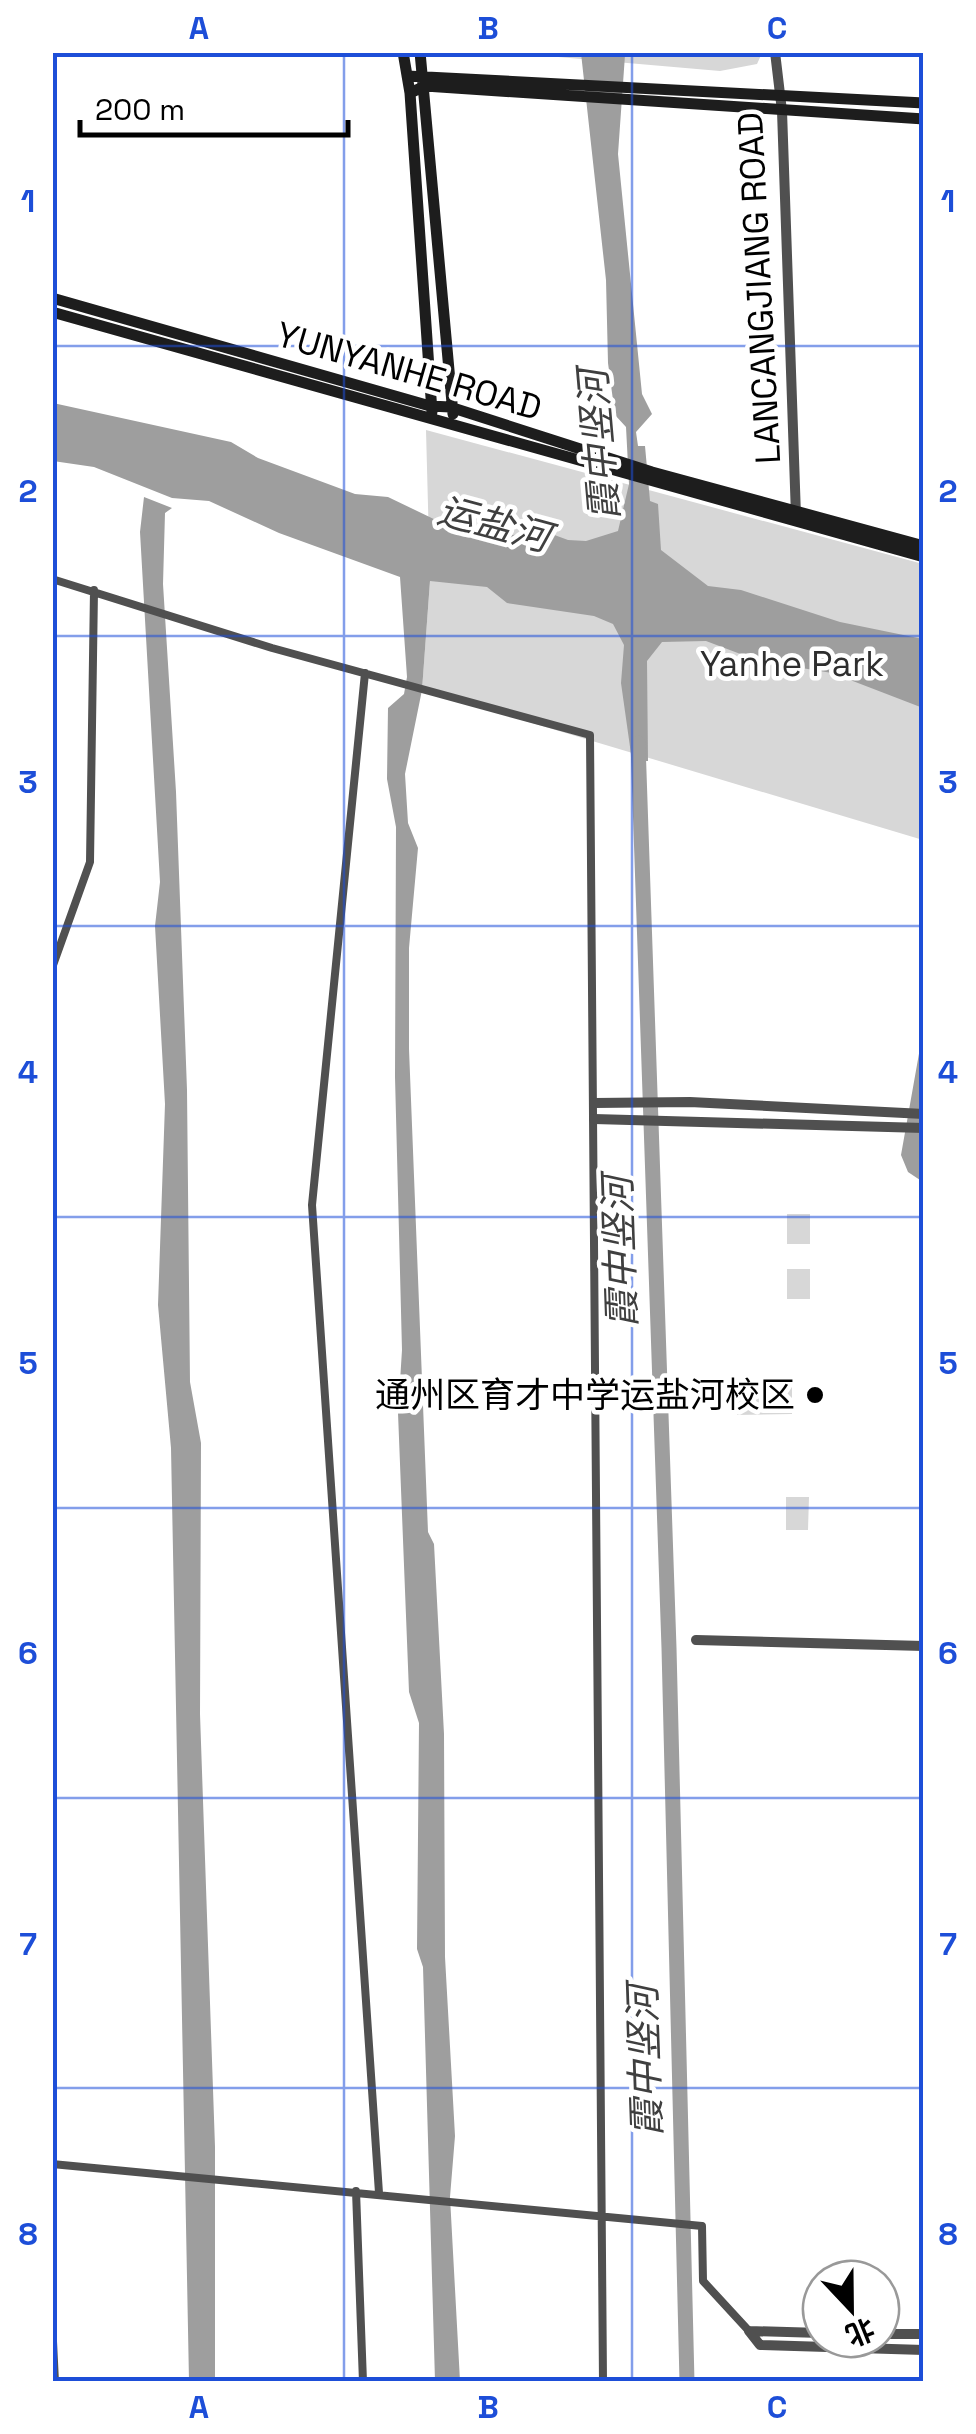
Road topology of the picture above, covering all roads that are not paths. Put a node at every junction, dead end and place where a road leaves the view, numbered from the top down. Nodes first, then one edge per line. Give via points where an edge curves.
1 (403, 52) edge
2 (420, 52) edge
3 (775, 52) edge
4 (407, 76) junction
5 (424, 80) junction
6 (410, 93) junction
7 (627, 93) junction
8 (778, 95) junction
9 (924, 104) edge
10 (782, 112) junction
11 (924, 119) edge
12 (52, 298) edge
13 (52, 312) edge
14 (450, 407) junction
15 (432, 412) junction
16 (456, 423) junction
17 (621, 467) junction
18 (796, 516) junction
19 (924, 546) edge
20 (924, 557) edge
21 (52, 579) edge
22 (94, 590) junction
23 (366, 673) junction
24 (52, 968) edge
25 (594, 1102) junction
26 (924, 1114) edge
27 (594, 1120) junction
28 (924, 1128) edge
29 (696, 1640) dead end
30 (924, 1646) edge
31 (52, 2164) edge
32 (356, 2192) junction
33 (379, 2193) junction
34 (603, 2217) junction
35 (52, 2321) edge
36 (749, 2331) junction
37 (801, 2332) edge
38 (924, 2350) edge
39 (56, 2382) edge
40 (363, 2382) edge
41 (603, 2382) edge

1 - 4 main road
2 - 5 main road
3 - 8 street, LANCANGJIANG ROAD
4 - 5 main road
4 - 6 main road
5 - 6 main road
5 - 7 main road
5 - 14 main road
6 - 15 main road
7 - 8 main road
7 - 10 main road
8 - 9 main road
8 - 10 street, LANCANGJIANG ROAD
10 - 11 main road
10 - 18 street, LANCANGJIANG ROAD
12 - 15 main road, YUNYANHE ROAD
13 - 15 main road, YUNYANHE ROAD
14 - 15 main road, YUNYANHE ROAD
14 - 16 main road
14 - 17 main road, YUNYANHE ROAD
15 - 16 main road, YUNYANHE ROAD
16 - 17 main road, YUNYANHE ROAD
17 - 18 main road, YUNYANHE ROAD
18 - 19 main road, YUNYANHE ROAD
18 - 20 main road, YUNYANHE ROAD
21 - 22 street
22 - 23 street
22 - 24 street via 90,862
23 - 25 street via 590,736
23 - 33 street via 312,1204
25 - 26 street
25 - 27 street
27 - 28 street
27 - 34 street
29 - 30 street
31 - 32 street
32 - 33 street
32 - 40 street
33 - 34 street
34 - 36 street via 702,2226 704,2282
34 - 41 street
35 - 39 street
36 - 37 street
36 - 38 street via 760,2345

